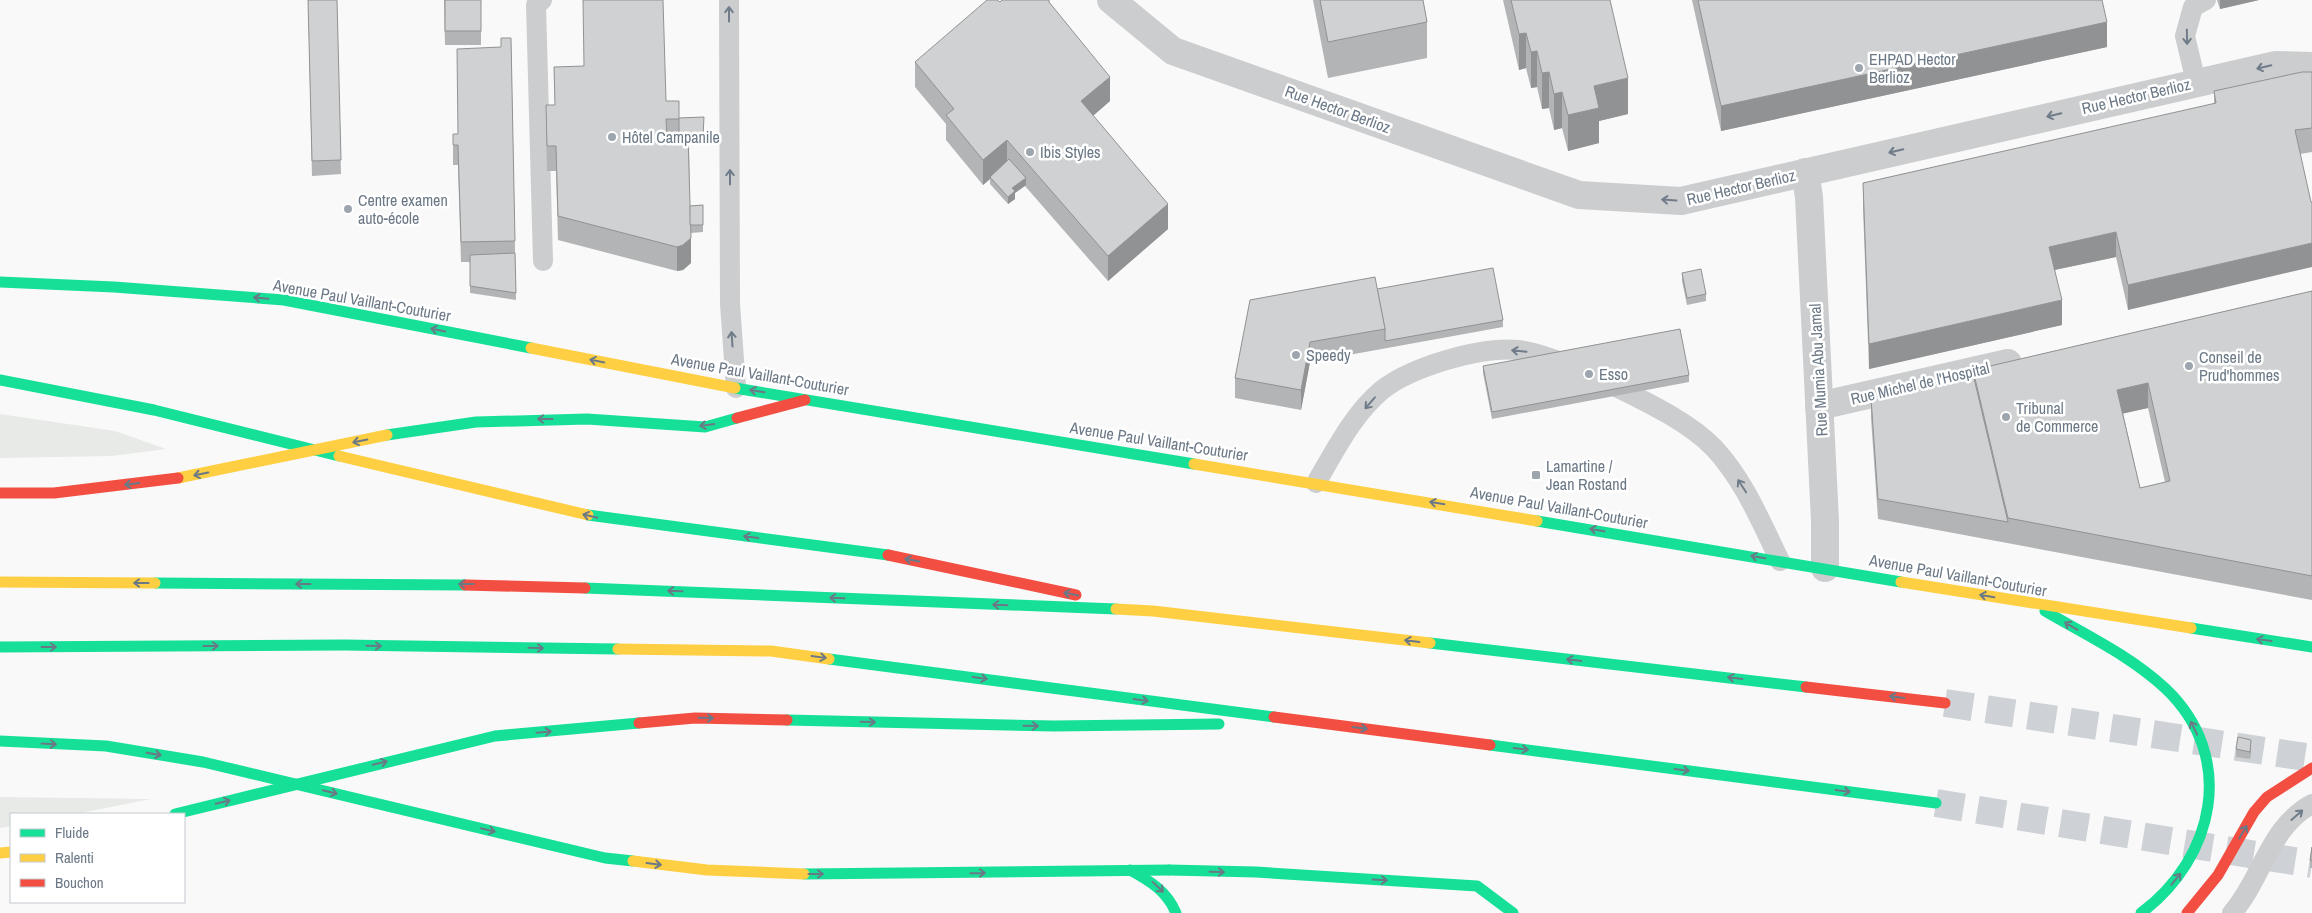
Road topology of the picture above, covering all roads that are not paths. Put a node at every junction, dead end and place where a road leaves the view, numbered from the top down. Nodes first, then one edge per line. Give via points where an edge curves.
1 (542, 0) edge
2 (729, 0) edge
3 (1111, 0) edge
4 (2206, 0) edge
5 (2312, 66) edge
6 (2196, 82) junction
7 (1805, 172) junction
8 (543, 261) dead end
9 (0, 282) edge
10 (2032, 358) edge
11 (0, 380) edge
12 (736, 388) junction
13 (805, 400) junction
14 (1819, 406) junction
15 (1316, 483) junction
16 (0, 493) edge
17 (1780, 561) junction
18 (1825, 568) junction
19 (0, 582) edge
20 (2035, 604) junction
21 (1153, 611) junction
22 (2312, 646) edge
23 (0, 647) edge
24 (1945, 702) tunnel mouth
25 (1311, 722) junction
26 (0, 741) edge
27 (2312, 768) edge
28 (1936, 803) tunnel mouth
29 (2312, 804) edge
30 (179, 813) edge
31 (1130, 870) junction
32 (1176, 913) edge
33 (1513, 913) edge
34 (2141, 913) edge
35 (2187, 913) edge
36 (2232, 913) edge

1 - 8 lane via 536,5
12 -> 2 lane via 730,304
7 -> 3 street, Rue Hector Berlioz via 1680,201 1579,194 1173,51
4 -> 6 lane via 2193,7 2184,36
5 -> 6 street, Rue Hector Berlioz via 2276,65
6 -> 7 street, Rue Hector Berlioz
7 - 14 street, Rue Mumia Abu Jamal
12 -> 9 main road, Avenue Paul Vaillant-Couturier via 284,300
10 - 14 street, Rue Michel de l'Hospital
21 -> 11 main road via 878,553 604,519 154,410
13 -> 12 main road, Avenue Paul Vaillant-Couturier
13 - 15 main road, Avenue Paul Vaillant-Couturier
13 -> 16 main road via 705,427 634,421 539,419 476,422 408,431 181,478 54,493
14 - 18 street, Rue Mumia Abu Jamal
17 -> 15 main road, Avenue Paul Vaillant-Couturier
17 -> 15 lane via 1745,490 1713,447 1668,416 1585,372 1546,356 1518,350 1497,350 1448,361 1397,380 1381,391 1346,431
17 - 18 main road, Avenue Paul Vaillant-Couturier
20 -> 18 main road, Avenue Paul Vaillant-Couturier
21 -> 19 main road via 515,584
22 -> 20 main road, Avenue Paul Vaillant-Couturier
34 -> 20 main road via 2179,876 2202,834 2211,800 2211,780 2202,746 2194,725 2164,688 2139,668
24 -> 21 main road
23 -> 25 main road via 344,645 771,651
25 -> 28 main road
30 -> 25 main road via 495,736 695,718 1054,726
26 -> 31 main road via 106,746 203,762 605,858 707,870 804,874
35 -> 27 main road via 2218,875 2254,812 2268,797
36 -> 29 lane via 2253,883 2278,835
31 -> 32 main road via 1155,883 1172,901
31 -> 33 main road via 1256,872 1478,886

